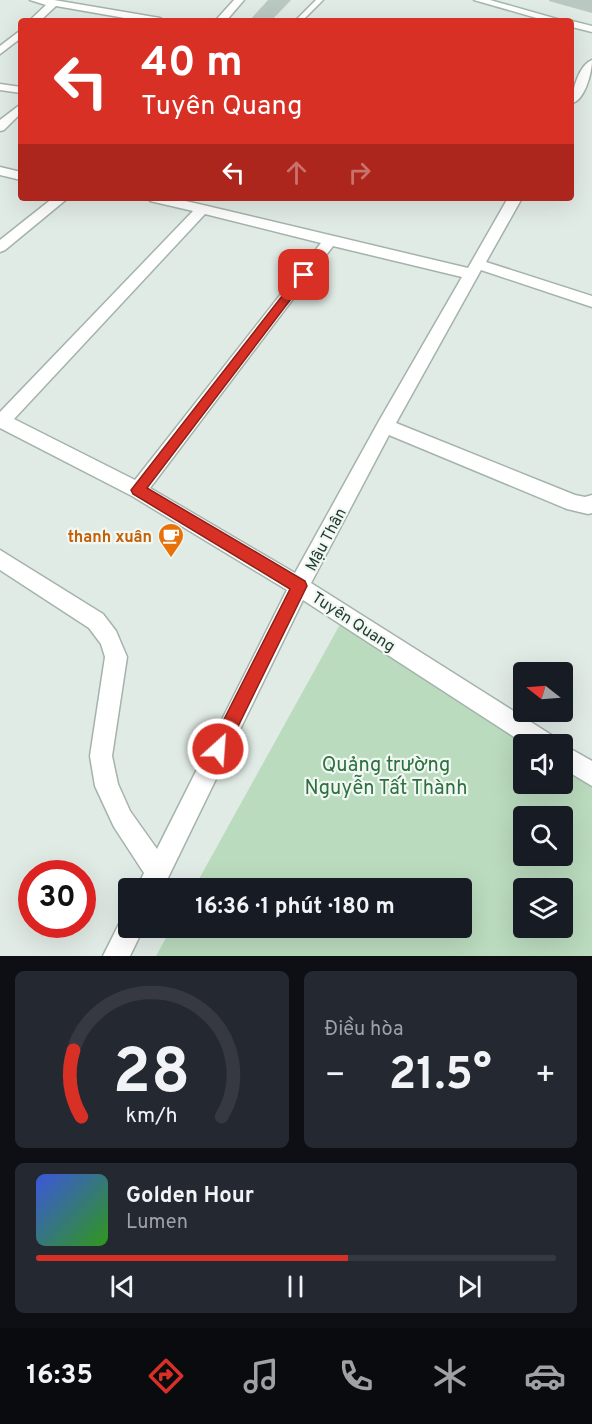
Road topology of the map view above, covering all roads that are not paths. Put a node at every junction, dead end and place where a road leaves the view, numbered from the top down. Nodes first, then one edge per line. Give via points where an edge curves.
1 (36, 0) edge
2 (239, 0) edge
3 (320, 0) edge
4 (479, 0) edge
5 (56, 2) edge
6 (492, 2) edge
7 (121, 14) edge
8 (37, 18) edge
9 (143, 18) edge
10 (223, 18) edge
11 (301, 18) edge
12 (546, 18) edge
13 (574, 25) edge
14 (592, 30) edge
15 (18, 36) edge
16 (0, 51) edge
17 (592, 63) edge
18 (0, 87) edge
19 (18, 90) edge
20 (574, 96) edge
21 (18, 110) edge
22 (0, 127) edge
23 (0, 171) edge
24 (18, 175) edge
25 (57, 201) edge
26 (169, 201) edge
27 (513, 201) edge
28 (203, 208) junction
29 (331, 240) junction
30 (0, 247) edge
31 (473, 269) junction
32 (592, 302) edge
33 (1, 420) edge
34 (385, 426) junction
35 (138, 490) junction
36 (592, 503) edge
37 (0, 559) edge
38 (299, 586) junction
39 (529, 734) edge
40 (573, 762) edge
41 (592, 774) edge
42 (153, 878) edge
43 (155, 878) edge
44 (125, 938) edge
45 (116, 956) edge

1 - 5 street
2 - 10 street
3 - 11 lane
4 - 6 street
5 - 7 street
5 - 8 street
6 - 12 street
7 - 9 street
13 - 14 street
15 - 16 street
17 - 20 street
18 - 19 street
21 - 22 street
23 - 24 street
25 - 30 street
26 - 28 street
27 - 31 street, Mậu Thân
28 - 29 street
28 - 33 street
29 - 31 street
29 - 35 street
31 - 32 street
31 - 34 street, Mậu Thân
33 - 35 street, Tuyên Quang
34 - 36 street via 573,503
34 - 38 street, Mậu Thân
35 - 38 street, Tuyên Quang
37 - 42 street via 96,621 109,638 116,657 101,756 107,786
38 - 39 street, Tuyên Quang
38 - 43 street, Mậu Thân
40 - 41 street
44 - 45 street

